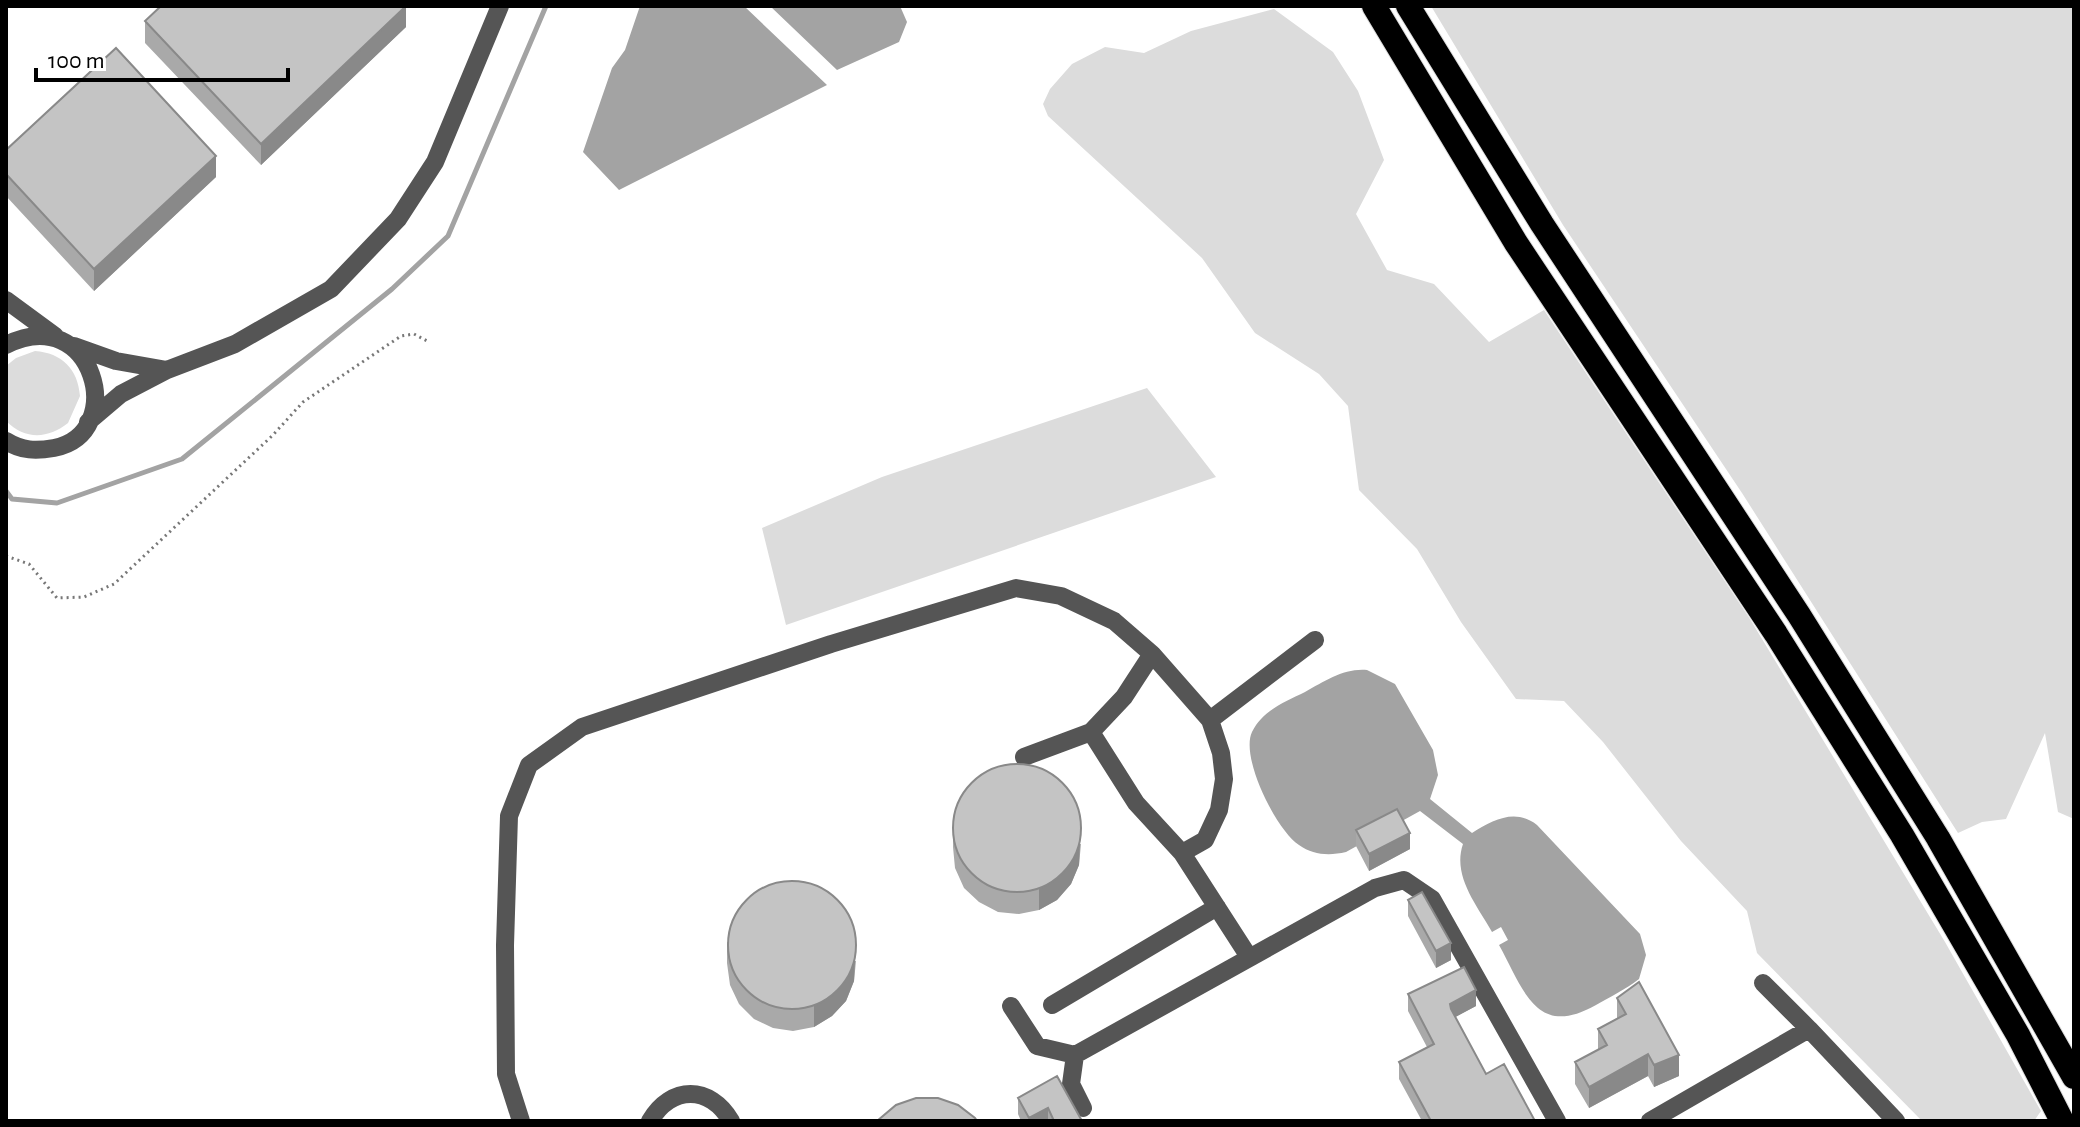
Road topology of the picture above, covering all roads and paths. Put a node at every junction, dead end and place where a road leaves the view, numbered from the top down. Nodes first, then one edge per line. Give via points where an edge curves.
1 (500, 6) edge
2 (1374, 6) edge
3 (1408, 6) edge
4 (6, 300) edge
5 (64, 342) junction
6 (429, 342) dead end
7 (6, 345) edge
8 (167, 370) junction
9 (88, 422) junction
10 (6, 441) edge
11 (6, 556) edge
12 (1315, 640) dead end
13 (1152, 654) junction
14 (1210, 720) junction
15 (1091, 732) junction
16 (1024, 757) dead end
17 (1182, 853) junction
18 (1217, 907) junction
19 (1249, 957) junction
20 (1763, 983) dead end
21 (1052, 1005) dead end
22 (1011, 1006) dead end
23 (1809, 1029) junction
24 (1075, 1055) junction
25 (2074, 1077) edge
26 (706, 1096) junction
27 (1083, 1108) dead end
28 (521, 1121) edge
29 (650, 1121) edge
30 (731, 1121) edge
31 (744, 1121) edge
32 (1557, 1121) edge
33 (1650, 1121) edge
34 (1896, 1121) edge
35 (2062, 1121) edge

1 - 8 street via 435,162 398,219 331,289 235,344
2 - 35 highway via 1516,243 1776,634 1902,835
3 - 25 highway via 1542,224 1799,615 1921,812
4 - 5 street
5 - 7 street via 34,335
5 - 8 street via 116,361
5 - 9 street via 84,358 95,385
6 - 11 path via 414,334 401,336 303,402 114,584 84,597 57,598 29,564
8 - 9 street via 121,394
9 - 10 street via 60,447 37,451
12 - 14 street
13 - 14 street
13 - 15 street via 1124,697
13 - 28 street via 1114,621 1061,596 1016,588 582,727 529,765 509,816 505,945 506,1074
14 - 17 street via 1224,779 1219,810 1205,840
15 - 16 street
15 - 17 street via 1136,803
17 - 18 street
18 - 19 street
18 - 21 street
19 - 24 street
19 - 32 street via 1375,888 1404,880 1432,899
20 - 23 street
22 - 24 street via 1037,1046
23 - 33 street
23 - 34 street
24 - 27 street via 1071,1084
26 - 29 street via 672,1099
26 - 30 street via 722,1106
26 - 31 street via 734,1103

